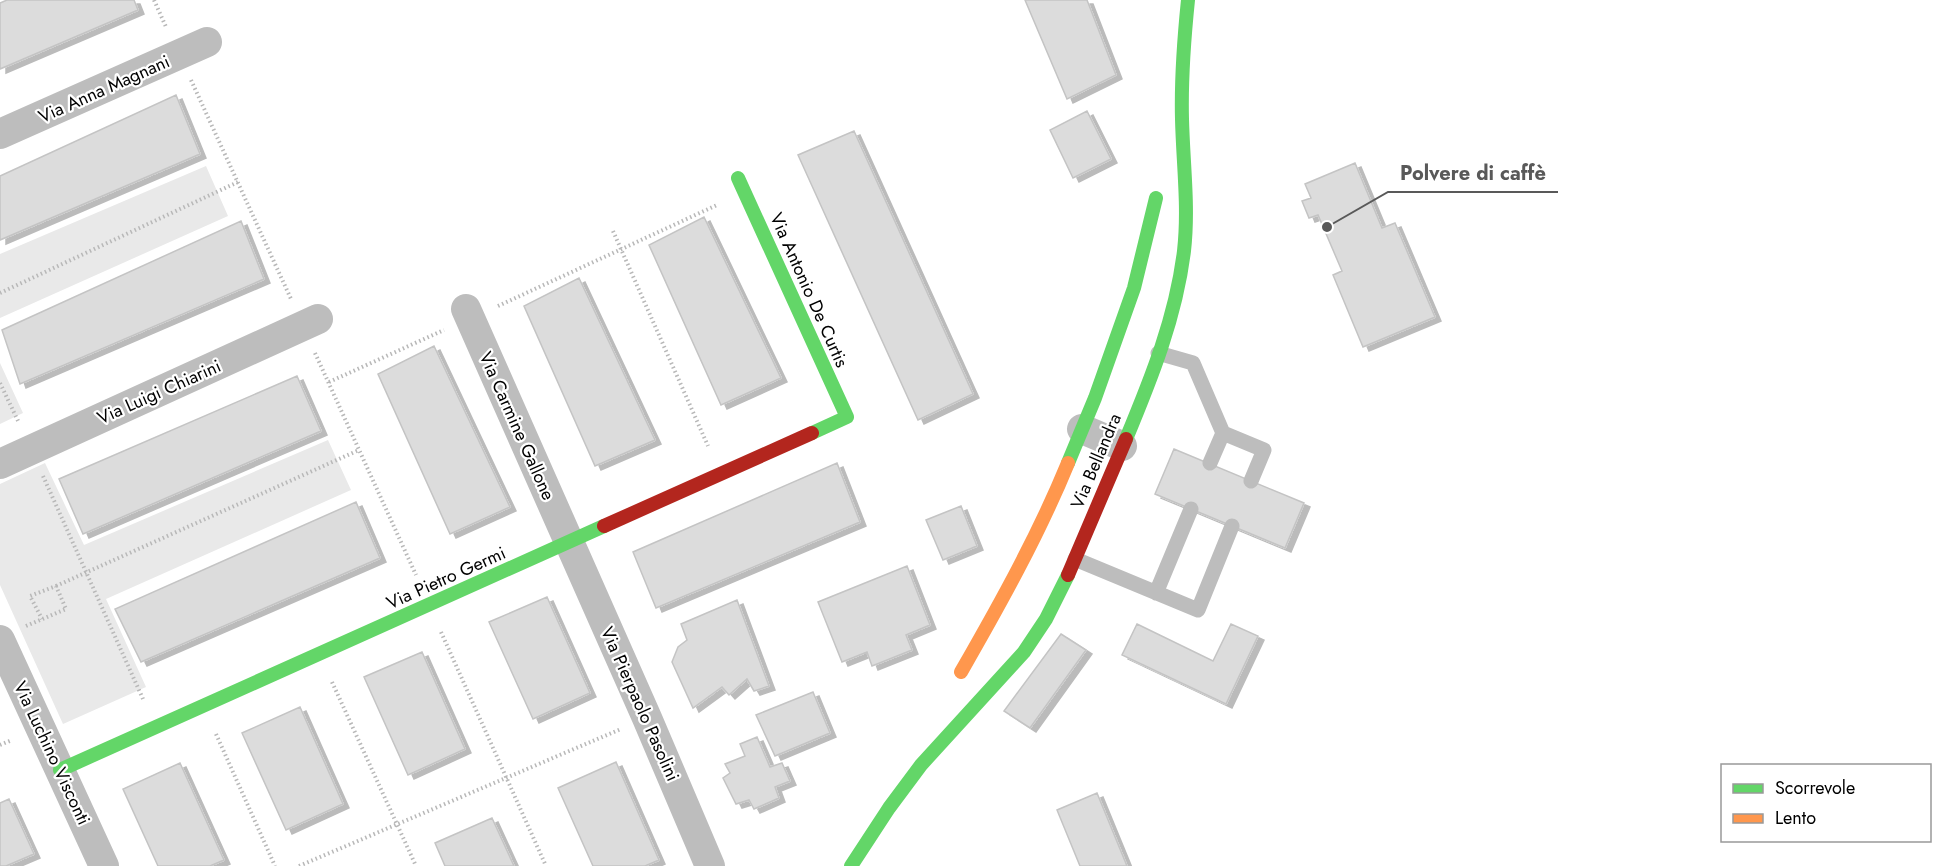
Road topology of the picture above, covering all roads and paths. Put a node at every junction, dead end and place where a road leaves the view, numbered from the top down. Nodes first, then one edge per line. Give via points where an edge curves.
1 (1188, 0) edge
2 (207, 42) dead end
3 (179, 55) junction
4 (0, 134) edge
5 (738, 178) dead end
6 (237, 182) junction
7 (745, 192) junction
8 (1156, 198) dead end
9 (613, 231) dead end
10 (620, 248) junction
11 (0, 293) edge
12 (468, 314) junction
13 (311, 323) junction
14 (1158, 353) junction
15 (329, 382) junction
16 (0, 383) edge
17 (847, 417) joint
18 (1082, 429) junction
19 (1223, 433) junction
20 (1122, 446) junction
21 (31, 450) junction
22 (359, 450) junction
23 (1210, 463) dead end
24 (0, 464) edge
25 (721, 474) junction
26 (1251, 481) dead end
27 (1191, 509) dead end
28 (1232, 526) dead end
29 (568, 543) junction
30 (1075, 559) junction
31 (86, 573) junction
32 (56, 586) junction
33 (1156, 593) junction
34 (429, 605) junction
35 (0, 640) edge
36 (319, 654) junction
37 (961, 672) dead end
38 (203, 706) junction
39 (647, 718) junction
40 (156, 727) junction
41 (60, 770) junction
42 (507, 778) junction
43 (397, 825) junction
44 (104, 866) edge
45 (275, 866) edge
46 (299, 866) edge
47 (416, 866) edge
48 (546, 866) edge
49 (710, 866) edge
50 (851, 866) edge

1 - 14 street, Via Bellandra via 1182,93 1185,235 1177,290
2 - 3 street, Via Anna Magnani
3 - 4 street, Via Anna Magnani
3 - 6 path
5 - 7 street, Via Antonio De Curtis
6 - 11 path
6 - 13 path
7 - 10 path
7 - 17 street, Via Antonio De Curtis
8 - 18 street, Via Bellandra via 1134,288
9 - 10 path
10 - 12 path
10 - 25 path
12 - 15 path
12 - 29 street, Via Carmine Gallone
13 - 15 path
13 - 21 street, Via Luigi Chiarini
14 - 19 lane via 1193,363
14 - 20 street, Via Bellandra
15 - 22 path
16 - 21 path
17 - 25 street, Via Pietro Germi
18 - 20 street
18 - 37 street, Via Bellandra via 1052,502 1007,593
19 - 23 lane
19 - 26 lane via 1264,450
20 - 30 street, Via Bellandra
21 - 24 street, Via Luigi Chiarini
21 - 31 path
22 - 31 path
22 - 34 path
25 - 29 street, Via Pietro Germi
27 - 33 lane
28 - 33 lane via 1198,610
29 - 34 street, Via Pietro Germi
29 - 39 street, Via Pierpaolo Pasolini
30 - 33 lane
30 - 50 street, Via Bellandra via 1028,645 918,768
31 - 32 path
31 - 40 path
32 - 32 path via 30,596 42,619 66,609
34 - 36 street, Via Pietro Germi
34 - 42 path
35 - 41 street, Via Luchino Visconti
36 - 38 street, Via Pietro Germi
36 - 43 path
38 - 40 street, Via Pietro Germi
38 - 45 path
39 - 42 path
39 - 49 street, Via Pierpaolo Pasolini
40 - 41 street, Via Pietro Germi
41 - 44 street, Via Luchino Visconti
42 - 43 path
42 - 48 path
43 - 46 path
43 - 47 path

